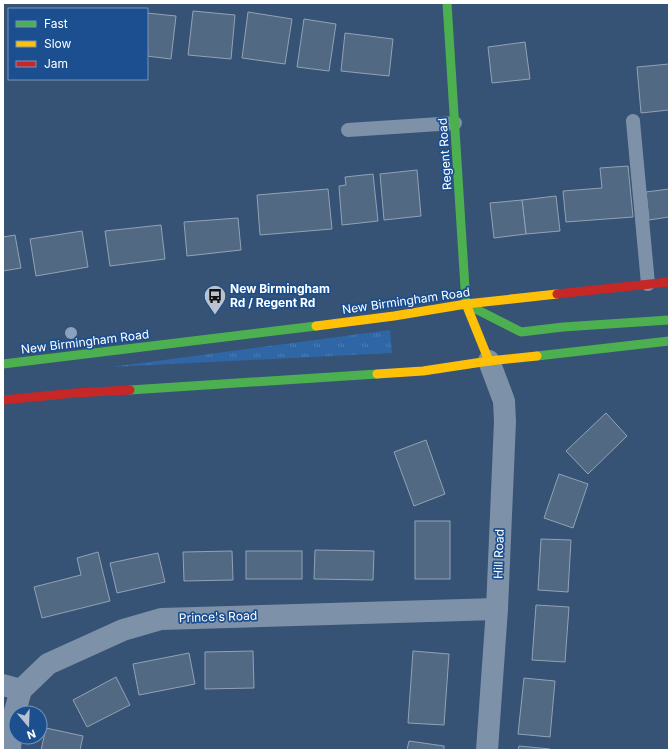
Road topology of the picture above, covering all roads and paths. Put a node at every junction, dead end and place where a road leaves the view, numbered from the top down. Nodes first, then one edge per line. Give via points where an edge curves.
1 (447, 3) edge
2 (633, 121) dead end
3 (455, 123) junction
4 (348, 130) dead end
5 (669, 282) edge
6 (648, 284) junction
7 (466, 304) junction
8 (669, 320) edge
9 (669, 341) edge
10 (489, 361) junction
11 (3, 364) edge
12 (3, 400) edge
13 (496, 609) junction
14 (12, 687) edge
15 (10, 750) edge
16 (487, 750) edge

1 - 3 main road, Regent Road
2 - 6 lane
3 - 4 lane
3 - 7 main road, Regent Road
5 - 6 main road, New Birmingham Road
6 - 7 main road, New Birmingham Road
7 - 8 main road via 521,332
7 - 10 main road, Regent Road
7 - 11 main road, New Birmingham Road via 394,316
9 - 10 main road
10 - 12 main road via 423,371 75,392
10 - 13 street, Hill Road via 504,401 505,421
13 - 14 street, Prince's Road via 161,619 123,630 48,664
13 - 16 street, Hill Road
14 - 15 street, Prince's Road

